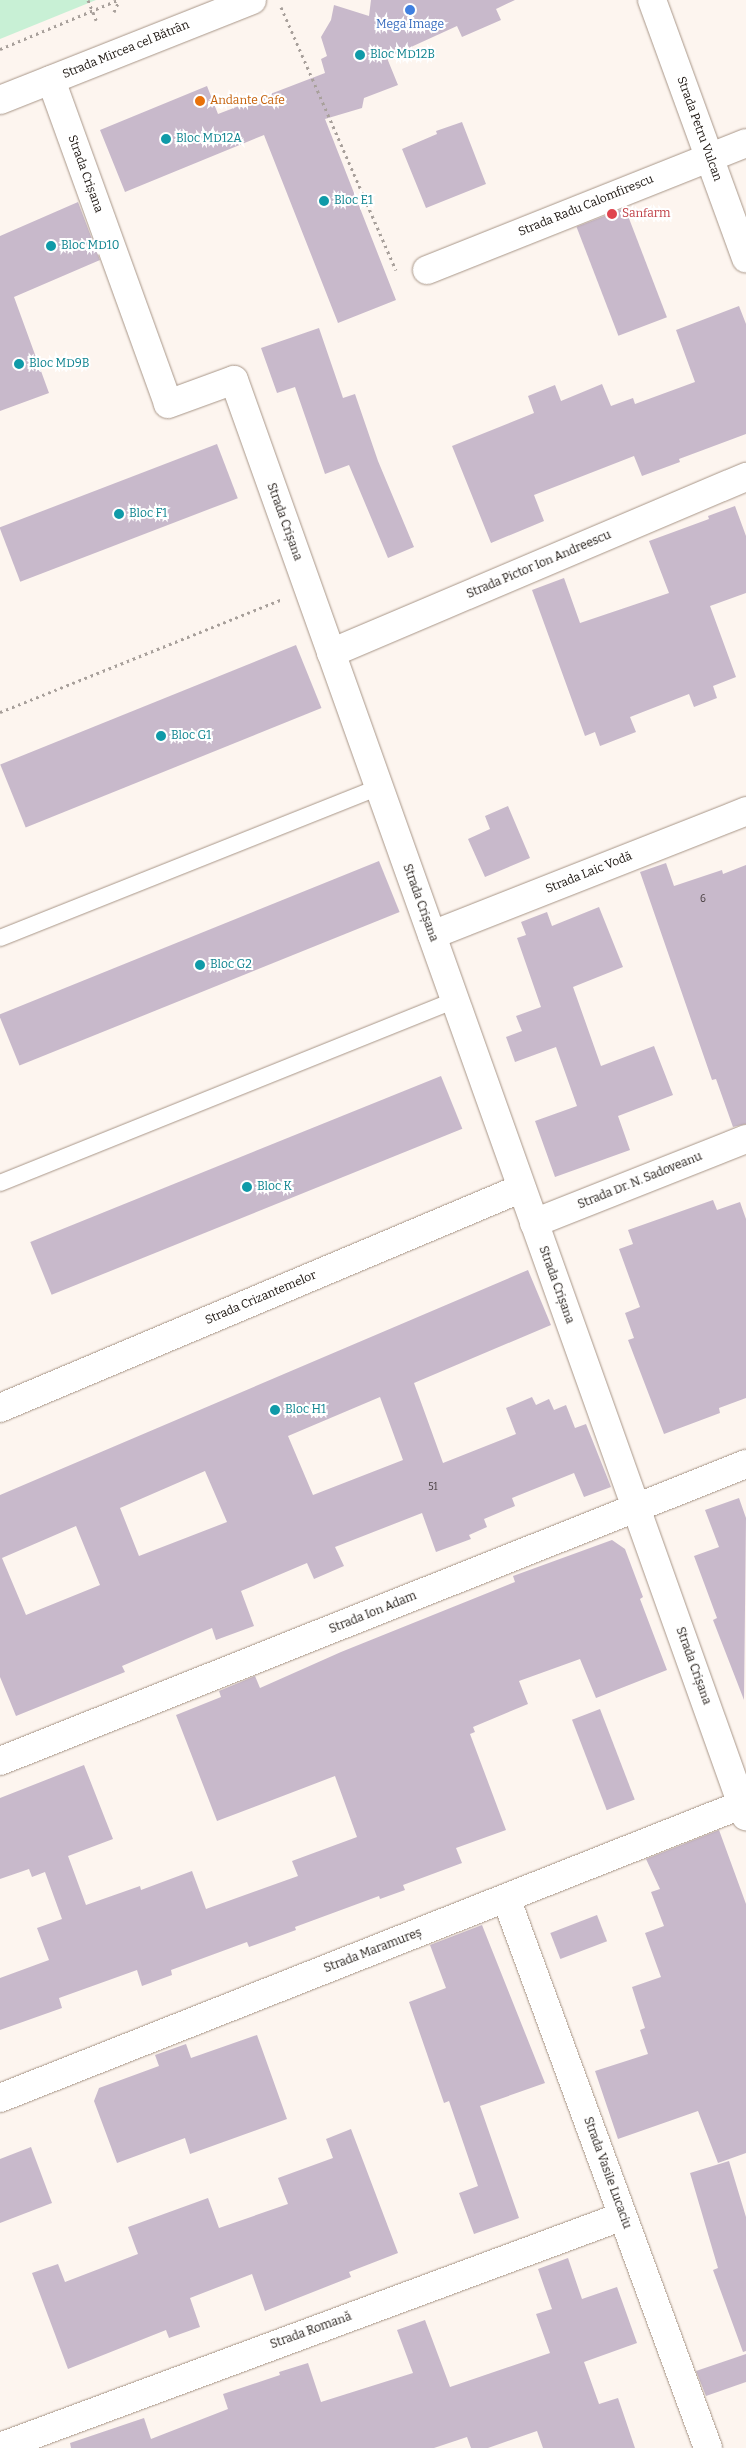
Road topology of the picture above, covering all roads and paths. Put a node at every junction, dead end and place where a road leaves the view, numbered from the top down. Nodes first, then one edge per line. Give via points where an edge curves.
1 (88, 0) edge
2 (119, 0) edge
3 (252, 0) edge
4 (278, 0) edge
5 (652, 0) edge
6 (93, 11) junction
7 (114, 12) dead end
8 (96, 20) dead end
9 (0, 49) edge
10 (51, 80) junction
11 (0, 100) edge
12 (746, 143) edge
13 (710, 157) junction
14 (746, 258) edge
15 (427, 270) joint
16 (746, 477) edge
17 (308, 589) junction
18 (331, 653) junction
19 (0, 712) edge
20 (379, 787) junction
21 (746, 811) edge
22 (432, 935) junction
23 (0, 938) edge
24 (455, 1000) junction
25 (746, 1139) edge
26 (0, 1183) edge
27 (522, 1188) junction
28 (534, 1223) junction
29 (0, 1408) edge
30 (746, 1464) edge
31 (636, 1508) junction
32 (0, 1761) edge
33 (745, 1808) edge
34 (506, 1898) junction
35 (0, 2098) edge
36 (623, 2216) junction
37 (0, 2447) edge
38 (708, 2448) edge

1 - 6 path
2 - 6 path
2 - 7 path
3 - 10 street, Strada Mircea cel Bătrân
4 - 15 path via 401,282
5 - 13 street, Strada Petru Vulcan
6 - 8 path
6 - 9 path
10 - 11 street, Strada Mircea cel Bătrân
10 - 17 street, Strada Crișana via 168,404 234,380
12 - 13 street, Strada Radu Calomfirescu
13 - 14 street, Strada Petru Vulcan
13 - 15 street, Strada Radu Calomfirescu
16 - 18 street, Strada Pictor Ion Andreescu
17 - 18 street, Strada Crișana
17 - 19 path
18 - 20 street, Strada Crișana
20 - 22 street, Strada Crișana
20 - 23 lane
21 - 22 street, Strada Laic Vodă
22 - 24 street, Strada Crișana
24 - 26 lane
24 - 27 street, Strada Crișana
25 - 28 street, Strada Dr. N. Sadoveanu
27 - 28 street, Strada Crișana
27 - 29 street, Strada Crizantemelor
28 - 31 street, Strada Crișana
30 - 31 street, Strada Ion Adam
31 - 32 street, Strada Ion Adam
31 - 33 street, Strada Crișana
33 - 34 street, Strada Maramureș
34 - 35 street, Strada Maramureș
34 - 36 street, Strada Vasile Lucaciu
36 - 37 street, Strada Romană
36 - 38 street, Strada Vasile Lucaciu

